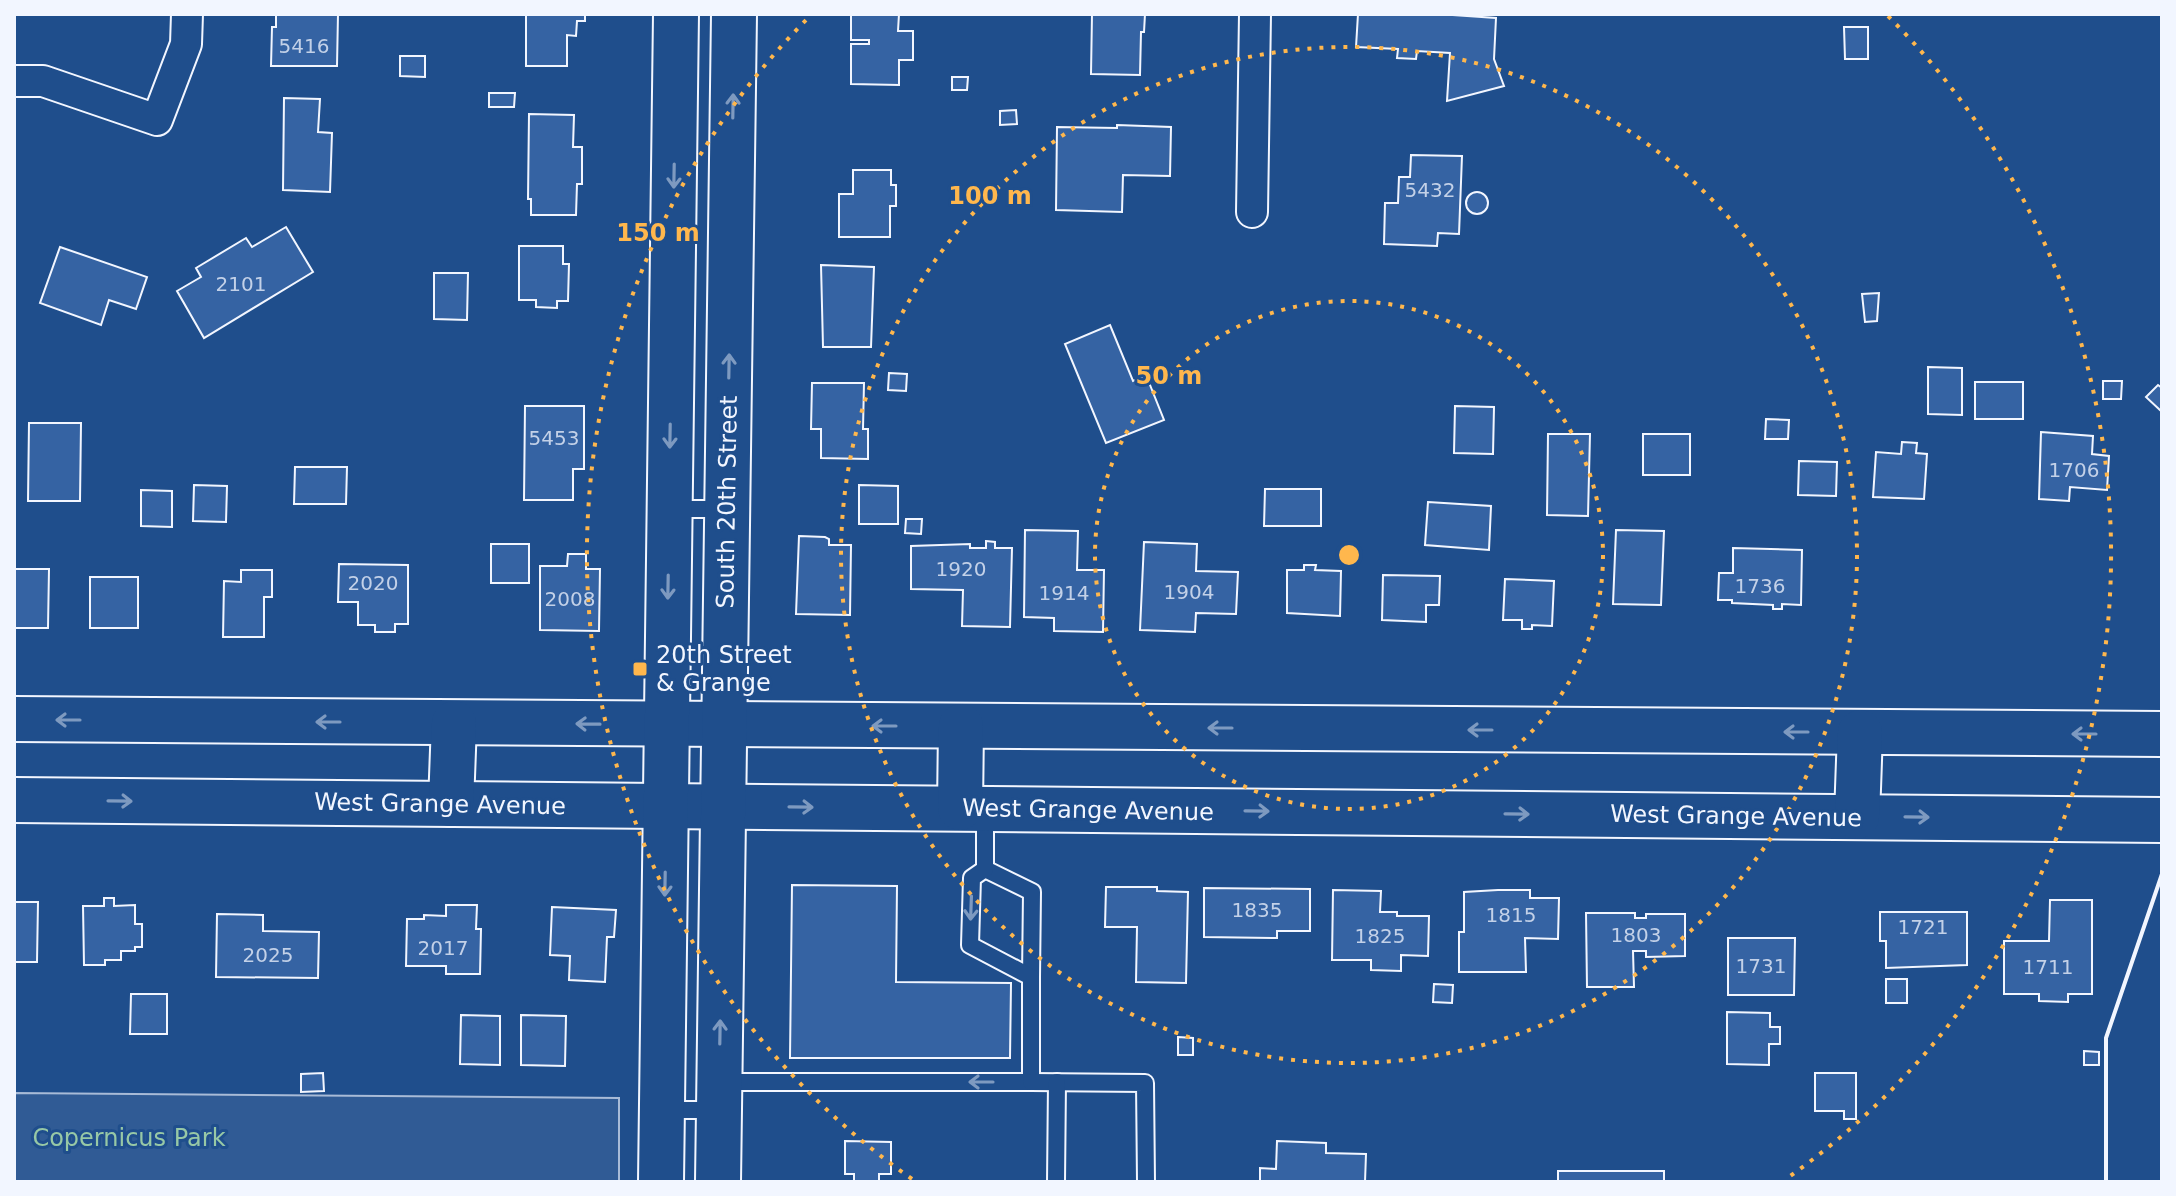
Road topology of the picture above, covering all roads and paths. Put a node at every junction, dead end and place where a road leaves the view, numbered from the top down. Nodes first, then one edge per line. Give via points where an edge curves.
1 (187, 14) edge
2 (676, 14) edge
3 (734, 14) edge
4 (1255, 14) edge
5 (14, 81) edge
6 (1252, 212) dead end
7 (669, 509) junction
8 (727, 509) junction
9 (14, 719) edge
10 (454, 723) junction
11 (666, 724) junction
12 (723, 724) junction
13 (961, 726) junction
14 (1860, 732) junction
15 (2162, 734) edge
16 (14, 800) edge
17 (451, 804) junction
18 (666, 806) junction
19 (723, 806) junction
20 (972, 808) junction
21 (1857, 817) junction
22 (2162, 820) edge
23 (985, 869) junction
24 (1031, 977) junction
25 (1031, 1082) junction
26 (1057, 1082) junction
27 (719, 1096) junction
28 (662, 1110) junction
29 (661, 1182) edge
30 (718, 1182) edge
31 (1056, 1182) edge
32 (1146, 1182) edge

1 - 5 street via 186,44 157,120 43,81
2 -> 7 street
8 -> 3 street, South 20th Street
4 - 6 street
7 - 8 lane
7 -> 11 street
8 - 12 street, South 20th Street
10 -> 9 street
11 -> 10 street
10 - 17 street
11 - 12 street
11 - 18 street
13 -> 12 street
12 - 19 street, South 20th Street
14 -> 13 street
13 - 20 street
15 -> 14 street
14 - 21 street
16 -> 17 street, West Grange Avenue
17 - 18 street, West Grange Avenue
18 - 19 street, West Grange Avenue
18 -> 28 street
19 -> 20 street, West Grange Avenue
27 -> 19 street, South 20th Street
20 -> 21 street, West Grange Avenue
20 - 23 lane
21 -> 22 street, West Grange Avenue
23 - 24 lane via 1032,892
23 -> 24 lane via 972,878 970,945
24 - 25 lane
25 - 26 lane
25 -> 27 lane
26 - 31 lane
26 - 32 lane via 1145,1083
27 - 28 lane
27 - 30 street, South 20th Street
28 - 29 street

